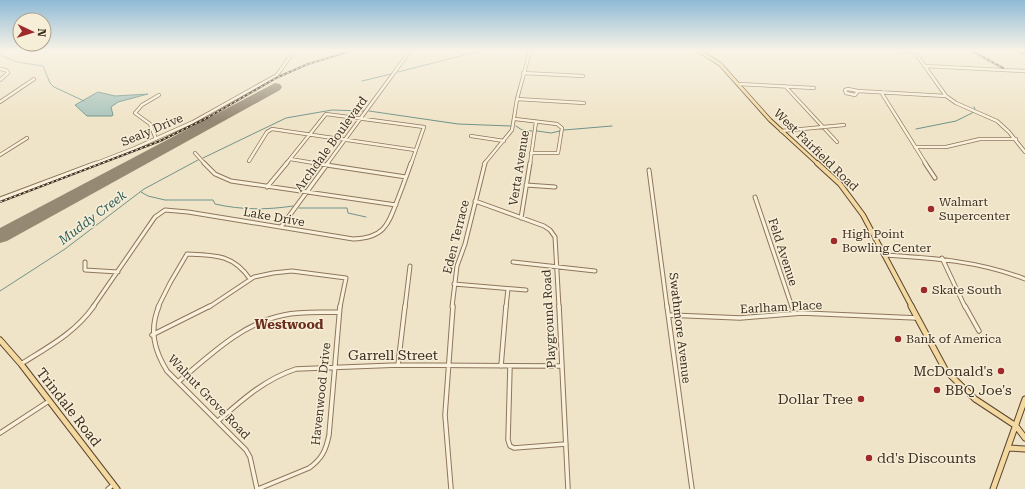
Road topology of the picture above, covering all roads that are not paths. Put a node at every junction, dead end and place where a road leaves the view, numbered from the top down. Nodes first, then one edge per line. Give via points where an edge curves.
1 (523, 73) edge
2 (278, 74) edge
3 (393, 74) edge
4 (539, 74) edge
5 (729, 74) edge
6 (930, 74) edge
7 (583, 76) dead end
8 (34, 79) dead end
9 (738, 84) junction
10 (785, 86) junction
11 (814, 88) dead end
12 (858, 91) junction
13 (881, 92) junction
14 (159, 95) dead end
15 (946, 96) junction
16 (517, 99) junction
17 (0, 102) edge
18 (584, 103) dead end
19 (361, 118) junction
20 (515, 119) junction
21 (536, 122) junction
22 (844, 125) dead end
23 (823, 127) junction
24 (781, 131) junction
25 (309, 135) junction
26 (471, 136) dead end
27 (27, 138) dead end
28 (158, 139) junction
29 (1016, 139) junction
30 (345, 140) junction
31 (504, 141) junction
32 (837, 142) dead end
33 (915, 147) junction
34 (416, 150) junction
35 (1025, 152) edge
36 (531, 153) junction
37 (195, 154) dead end
38 (0, 155) edge
39 (290, 159) junction
40 (249, 161) dead end
41 (327, 165) junction
42 (649, 170) dead end
43 (406, 177) junction
44 (936, 178) dead end
45 (526, 185) junction
46 (267, 187) junction
47 (555, 187) dead end
48 (307, 192) junction
49 (755, 197) dead end
50 (0, 199) edge
51 (475, 201) junction
52 (396, 205) junction
53 (521, 218) junction
54 (281, 227) junction
55 (884, 255) junction
56 (942, 258) junction
57 (85, 262) dead end
58 (513, 262) dead end
59 (410, 266) dead end
60 (556, 267) junction
61 (595, 271) dead end
62 (118, 272) junction
63 (250, 279) junction
64 (1025, 279) edge
65 (454, 284) junction
66 (508, 289) junction
67 (526, 290) dead end
68 (339, 312) junction
69 (794, 313) junction
70 (669, 315) junction
71 (917, 318) junction
72 (980, 331) dead end
73 (152, 335) junction
74 (0, 340) edge
75 (21, 364) junction
76 (398, 365) junction
77 (449, 366) junction
78 (501, 366) junction
79 (510, 366) junction
80 (562, 366) junction
81 (335, 367) junction
82 (178, 382) junction
83 (1025, 399) edge
84 (49, 401) junction
85 (218, 421) junction
86 (1016, 426) junction
87 (0, 433) edge
88 (1025, 438) edge
89 (566, 444) junction
90 (1008, 448) junction
91 (1025, 449) edge
92 (115, 487) edge
93 (108, 489) edge
94 (257, 489) edge
95 (450, 489) edge
96 (568, 489) edge
97 (692, 489) edge
98 (993, 489) edge

1 - 16 street, Eden Terrace
2 - 28 street, Sealy Drive via 214,112
3 - 19 street, Archdale Boulevard
4 - 7 street
5 - 9 main road, West Fairfield Road
6 - 15 street
8 - 17 street
9 - 10 street
9 - 24 main road, West Fairfield Road
10 - 11 street
10 - 23 street
12 - 12 street via 848,89 844,90 851,95
12 - 13 street
13 - 15 street
13 - 33 street
14 - 28 street via 136,110 136,115 150,124
15 - 29 street via 997,121
16 - 18 street
16 - 20 street, Eden Terrace
19 - 25 street, Lake Drive via 326,114
19 - 30 street, Archdale Boulevard
19 - 34 street, Lake Drive via 424,127
20 - 21 street
20 - 31 street, Eden Terrace via 512,130
21 - 36 street, Verta Avenue
21 - 36 street via 562,126 560,148 555,154
22 - 23 street
23 - 24 street
23 - 32 street
24 - 55 main road, West Fairfield Road via 840,184 857,206
25 - 30 street
25 - 39 street
25 - 40 street via 269,130
26 - 31 street
27 - 38 street
28 - 50 street, Sealy Drive
29 - 33 street via 980,139 946,147
29 - 35 street
30 - 34 street
30 - 41 street, Archdale Boulevard
31 - 51 street, Eden Terrace via 486,160
33 - 44 street
34 - 43 street, Lake Drive
36 - 45 street, Verta Avenue
37 - 46 street via 222,178
39 - 41 street
39 - 46 street
41 - 43 street
41 - 48 street, Archdale Boulevard
42 - 70 street, Swathmore Avenue
43 - 52 street, Lake Drive
45 - 47 street
45 - 53 street, Verta Avenue
46 - 48 street
48 - 52 street
48 - 54 street, Archdale Boulevard
49 - 69 street, Feld Avenue
51 - 53 street, Playground Road
51 - 65 street, Eden Terrace
52 - 54 street, Lake Drive via 386,228 366,238 346,238
53 - 60 street, Playground Road via 553,232
54 - 62 street, Lake Drive via 202,213 165,210 155,217
55 - 56 street
55 - 71 main road, West Fairfield Road
56 - 64 street via 981,263
56 - 72 street via 954,286
57 - 62 street via 85,270
58 - 60 street
59 - 76 street
60 - 61 street
60 - 80 street, Playground Road
62 - 75 street, Lake Drive via 77,326 66,336
63 - 68 street, Havenwood Drive via 286,271 346,278
63 - 73 street, Havenwood Drive via 207,308
63 - 73 street, Walnut Grove Road via 238,263 228,258 187,254 160,301 153,322
65 - 66 street
65 - 77 street, Eden Terrace
66 - 67 street
66 - 78 street
68 - 81 street, Havenwood Drive
68 - 82 street via 289,314 259,323 242,332
69 - 70 street, Earlham Place via 740,318
69 - 71 street, Earlham Place
70 - 97 street, Swathmore Avenue
71 - 86 main road, West Fairfield Road via 942,365 955,381 975,399
73 - 82 street, Walnut Grove Road via 158,359
74 - 75 main road, Trindale Road
75 - 84 main road, Trindale Road
76 - 77 street, Garrell Street
76 - 81 street, Garrell Street
77 - 78 street, Garrell Street
77 - 95 street, Eden Terrace via 446,415
78 - 79 street, Garrell Street
79 - 80 street, Garrell Street
79 - 89 street via 510,446 514,448
80 - 89 street, Playground Road
81 - 85 street, Garrell Street via 296,369 276,376 259,386
81 - 94 street, Havenwood Drive via 328,442 322,458 309,468
82 - 85 street, Walnut Grove Road
83 - 86 main road
84 - 87 street
84 - 92 main road, Trindale Road
85 - 94 street, Walnut Grove Road via 249,454
86 - 88 main road, West Fairfield Road
86 - 90 main road
89 - 96 street, Playground Road
90 - 91 main road
90 - 98 main road
92 - 93 street

